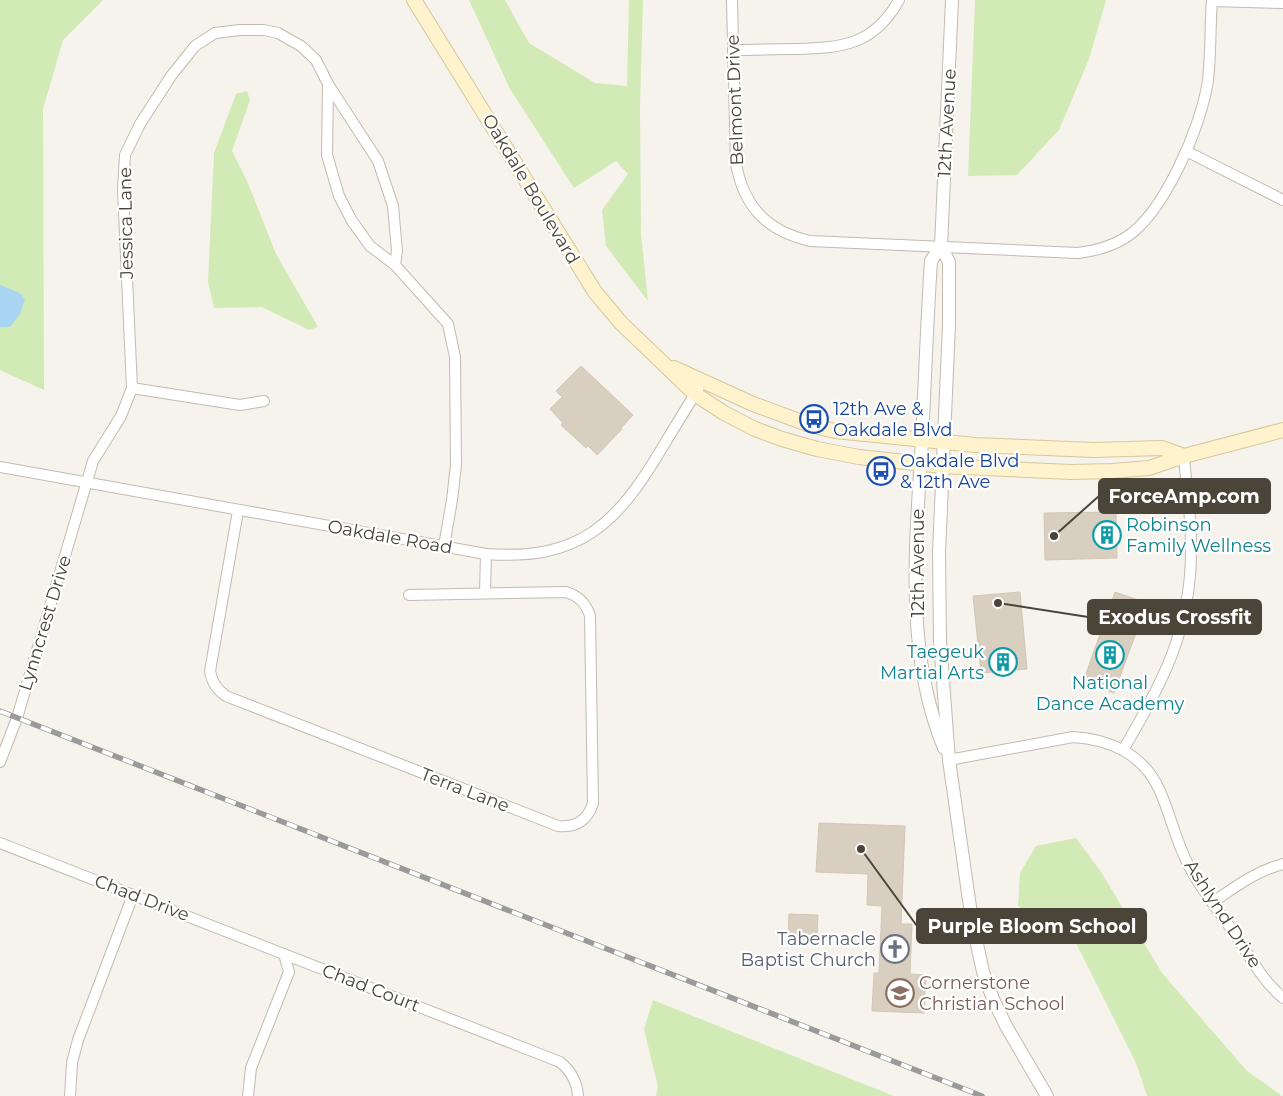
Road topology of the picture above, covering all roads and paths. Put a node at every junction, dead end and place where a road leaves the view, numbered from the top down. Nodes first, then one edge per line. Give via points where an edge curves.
1 (414, 0) edge
2 (732, 0) edge
3 (899, 0) edge
4 (952, 0) edge
5 (1212, 0) edge
6 (1283, 3) edge
7 (733, 50) junction
8 (328, 84) junction
9 (1186, 151) junction
10 (1283, 200) edge
11 (941, 246) junction
12 (395, 265) junction
13 (132, 388) junction
14 (698, 388) junction
15 (264, 401) dead end
16 (1283, 430) edge
17 (922, 440) junction
18 (944, 442) junction
19 (1184, 456) junction
20 (920, 464) junction
21 (942, 466) junction
22 (0, 467) edge
23 (87, 483) junction
24 (238, 510) junction
25 (444, 546) junction
26 (486, 554) junction
27 (485, 593) junction
28 (409, 595) dead end
29 (1124, 750) junction
30 (949, 760) junction
31 (0, 762) edge
32 (0, 843) edge
33 (1283, 864) edge
34 (133, 895) junction
35 (1213, 902) junction
36 (284, 954) junction
37 (1283, 998) edge
38 (70, 1096) edge
39 (248, 1096) edge
40 (578, 1096) edge
41 (1047, 1096) edge

1 - 14 main road, Oakdale Boulevard via 584,277 621,323 666,365
2 - 7 street, Belmont Drive
3 - 7 street via 873,32 842,46
4 - 11 street, 12th Avenue
5 - 6 street
5 - 9 street, Belmont Drive via 1208,80 1202,108
7 - 11 street, Belmont Drive via 736,164 746,196 765,221 795,237 810,240
8 - 12 street, Jessica Lane via 378,161 393,206
8 - 12 street, Jessica Lane via 328,155 339,196 370,246
8 - 13 street, Jessica Lane via 316,60 301,46 278,33 264,30 215,33 194,46 140,124 125,155 123,190
9 - 10 street
9 - 11 street, Belmont Drive via 1150,215 1126,238 1111,245 1078,253
11 - 17 street, 12th Avenue via 931,261
11 - 18 street, 12th Avenue via 949,262
12 - 25 street, Jessica Lane via 448,324 454,357 456,465
13 - 15 street via 240,405
13 - 23 street, Jessica Lane via 121,416 93,461
14 - 17 main road, Oakdale Boulevard via 835,431
14 - 20 main road, Oakdale Boulevard via 724,414 782,440 859,457
14 - 26 street, Oakdale Road via 646,475 605,524 554,550 531,555
16 - 19 main road, Oakdale Boulevard
17 - 18 main road, Oakdale Boulevard
17 - 20 street, 12th Avenue
18 - 19 main road, Oakdale Boulevard via 1094,450 1162,448
18 - 21 street, 12th Avenue
19 - 21 main road, Oakdale Boulevard via 1149,468 1112,471
19 - 29 street via 1192,552 1184,618 1167,670
20 - 21 main road, Oakdale Boulevard
20 - 30 street, 12th Avenue via 916,552 918,626 926,689 936,729
21 - 30 street, 12th Avenue via 939,608
22 - 23 street, Oakdale Road
23 - 24 street, Oakdale Road
23 - 31 street, Lynncrest Drive via 17,718
24 - 25 street, Oakdale Road
24 - 27 street, Terra Lane via 210,670 217,690 558,826 577,825 591,811 593,803 590,616 587,607 581,599 566,592
25 - 26 street, Oakdale Road
26 - 27 street
27 - 28 street, Terra Lane
29 - 30 street, Ashlynd Drive via 1091,738 1073,737
29 - 35 street, Ashlynd Drive via 1139,761 1159,789 1190,868
30 - 41 street, 12th Avenue via 972,922 983,972 1006,1026
32 - 34 street, Chad Drive
33 - 35 street via 1252,876
34 - 36 street, Chad Drive
34 - 38 street via 78,1040 72,1063
35 - 37 street, Ashlynd Drive via 1266,981
36 - 39 street via 289,972 251,1068
36 - 40 street, Chad Court via 560,1062 572,1075

